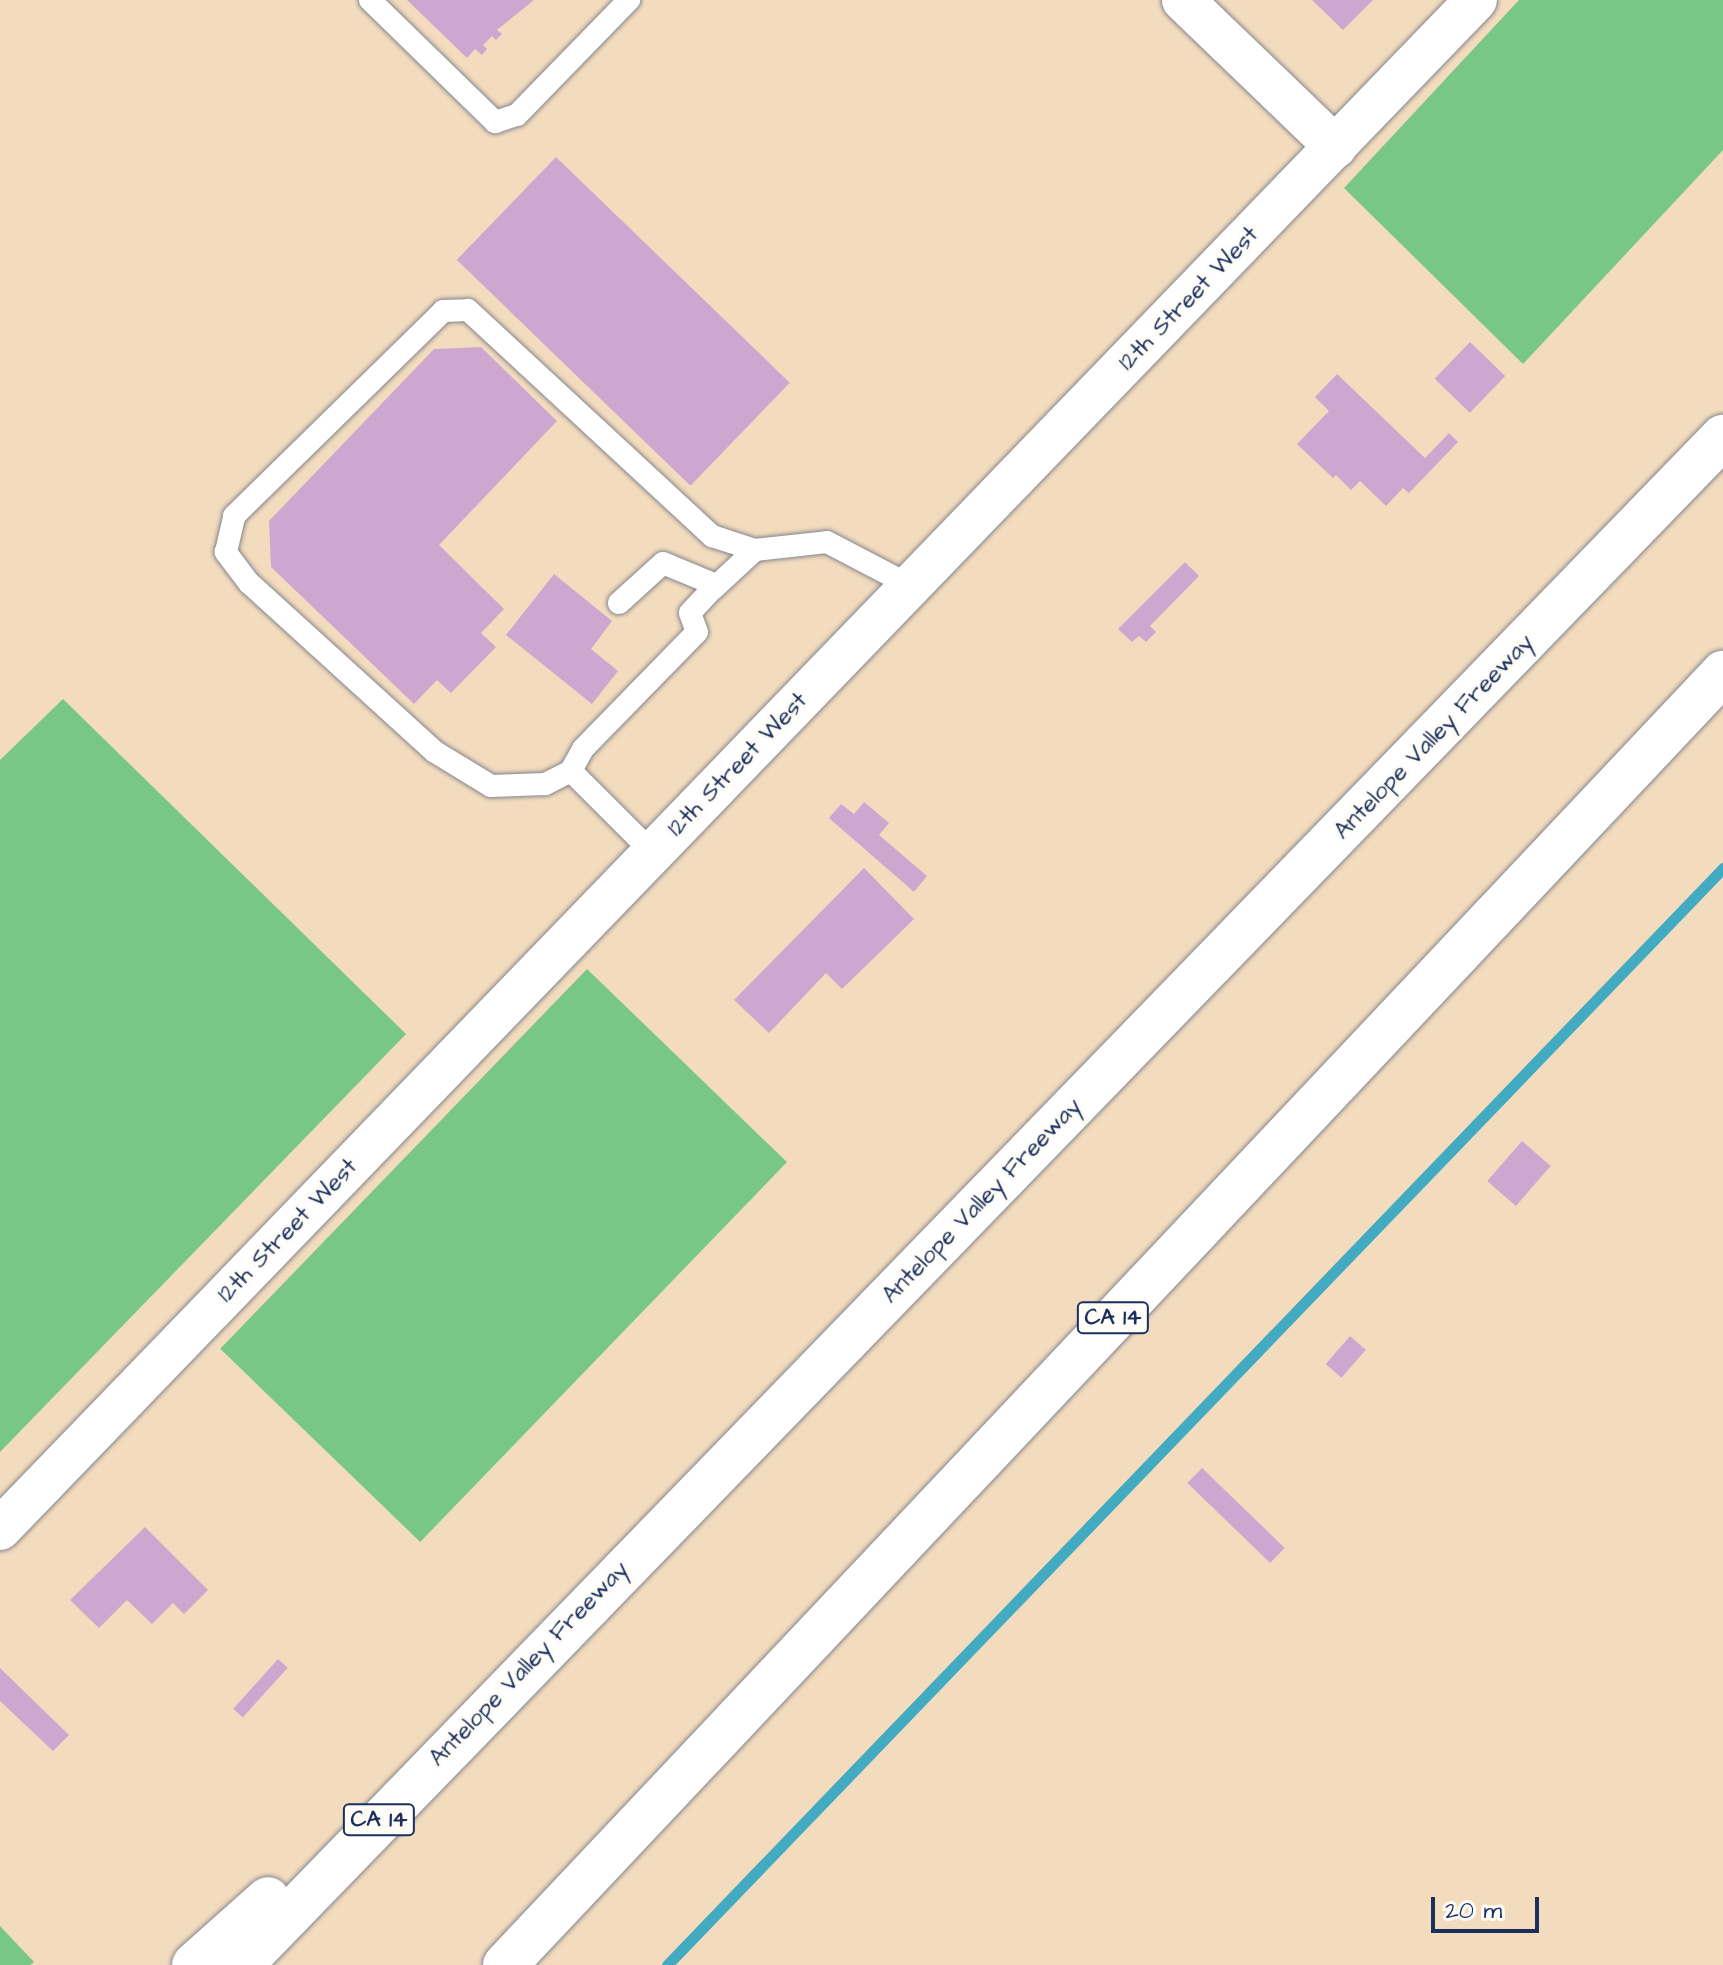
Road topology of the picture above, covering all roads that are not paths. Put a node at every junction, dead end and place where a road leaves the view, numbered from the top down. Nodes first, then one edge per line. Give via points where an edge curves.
1 (370, 0) edge
2 (629, 0) edge
3 (1183, 0) edge
4 (1476, 0) edge
5 (1336, 147) junction
6 (1723, 437) edge
7 (755, 550) junction
8 (911, 586) junction
9 (713, 589) junction
10 (619, 603) dead end
11 (1723, 673) edge
12 (571, 771) junction
13 (653, 853) junction
14 (0, 1529) edge
15 (516, 1676) junction
16 (194, 1965) edge
17 (241, 1965) edge
18 (505, 1965) edge

1 - 2 lane via 495,122 517,115
3 - 5 street
4 - 5 street, 12th Street West
5 - 8 street, 12th Street West
6 - 15 highway, Antelope Valley Freeway / CA 14
7 - 8 lane via 827,542
7 - 9 lane
7 - 12 lane via 712,536 468,310 443,311 234,516 226,552 249,583 435,752 491,786 545,784
8 - 13 street, 12th Street West
9 - 10 lane via 716,585 663,563
9 - 12 lane via 690,613 697,632 583,749
11 - 18 highway, CA 14
12 - 13 lane
13 - 14 street, 12th Street West
15 - 16 highway
15 - 17 highway, Antelope Valley Freeway / CA 14

